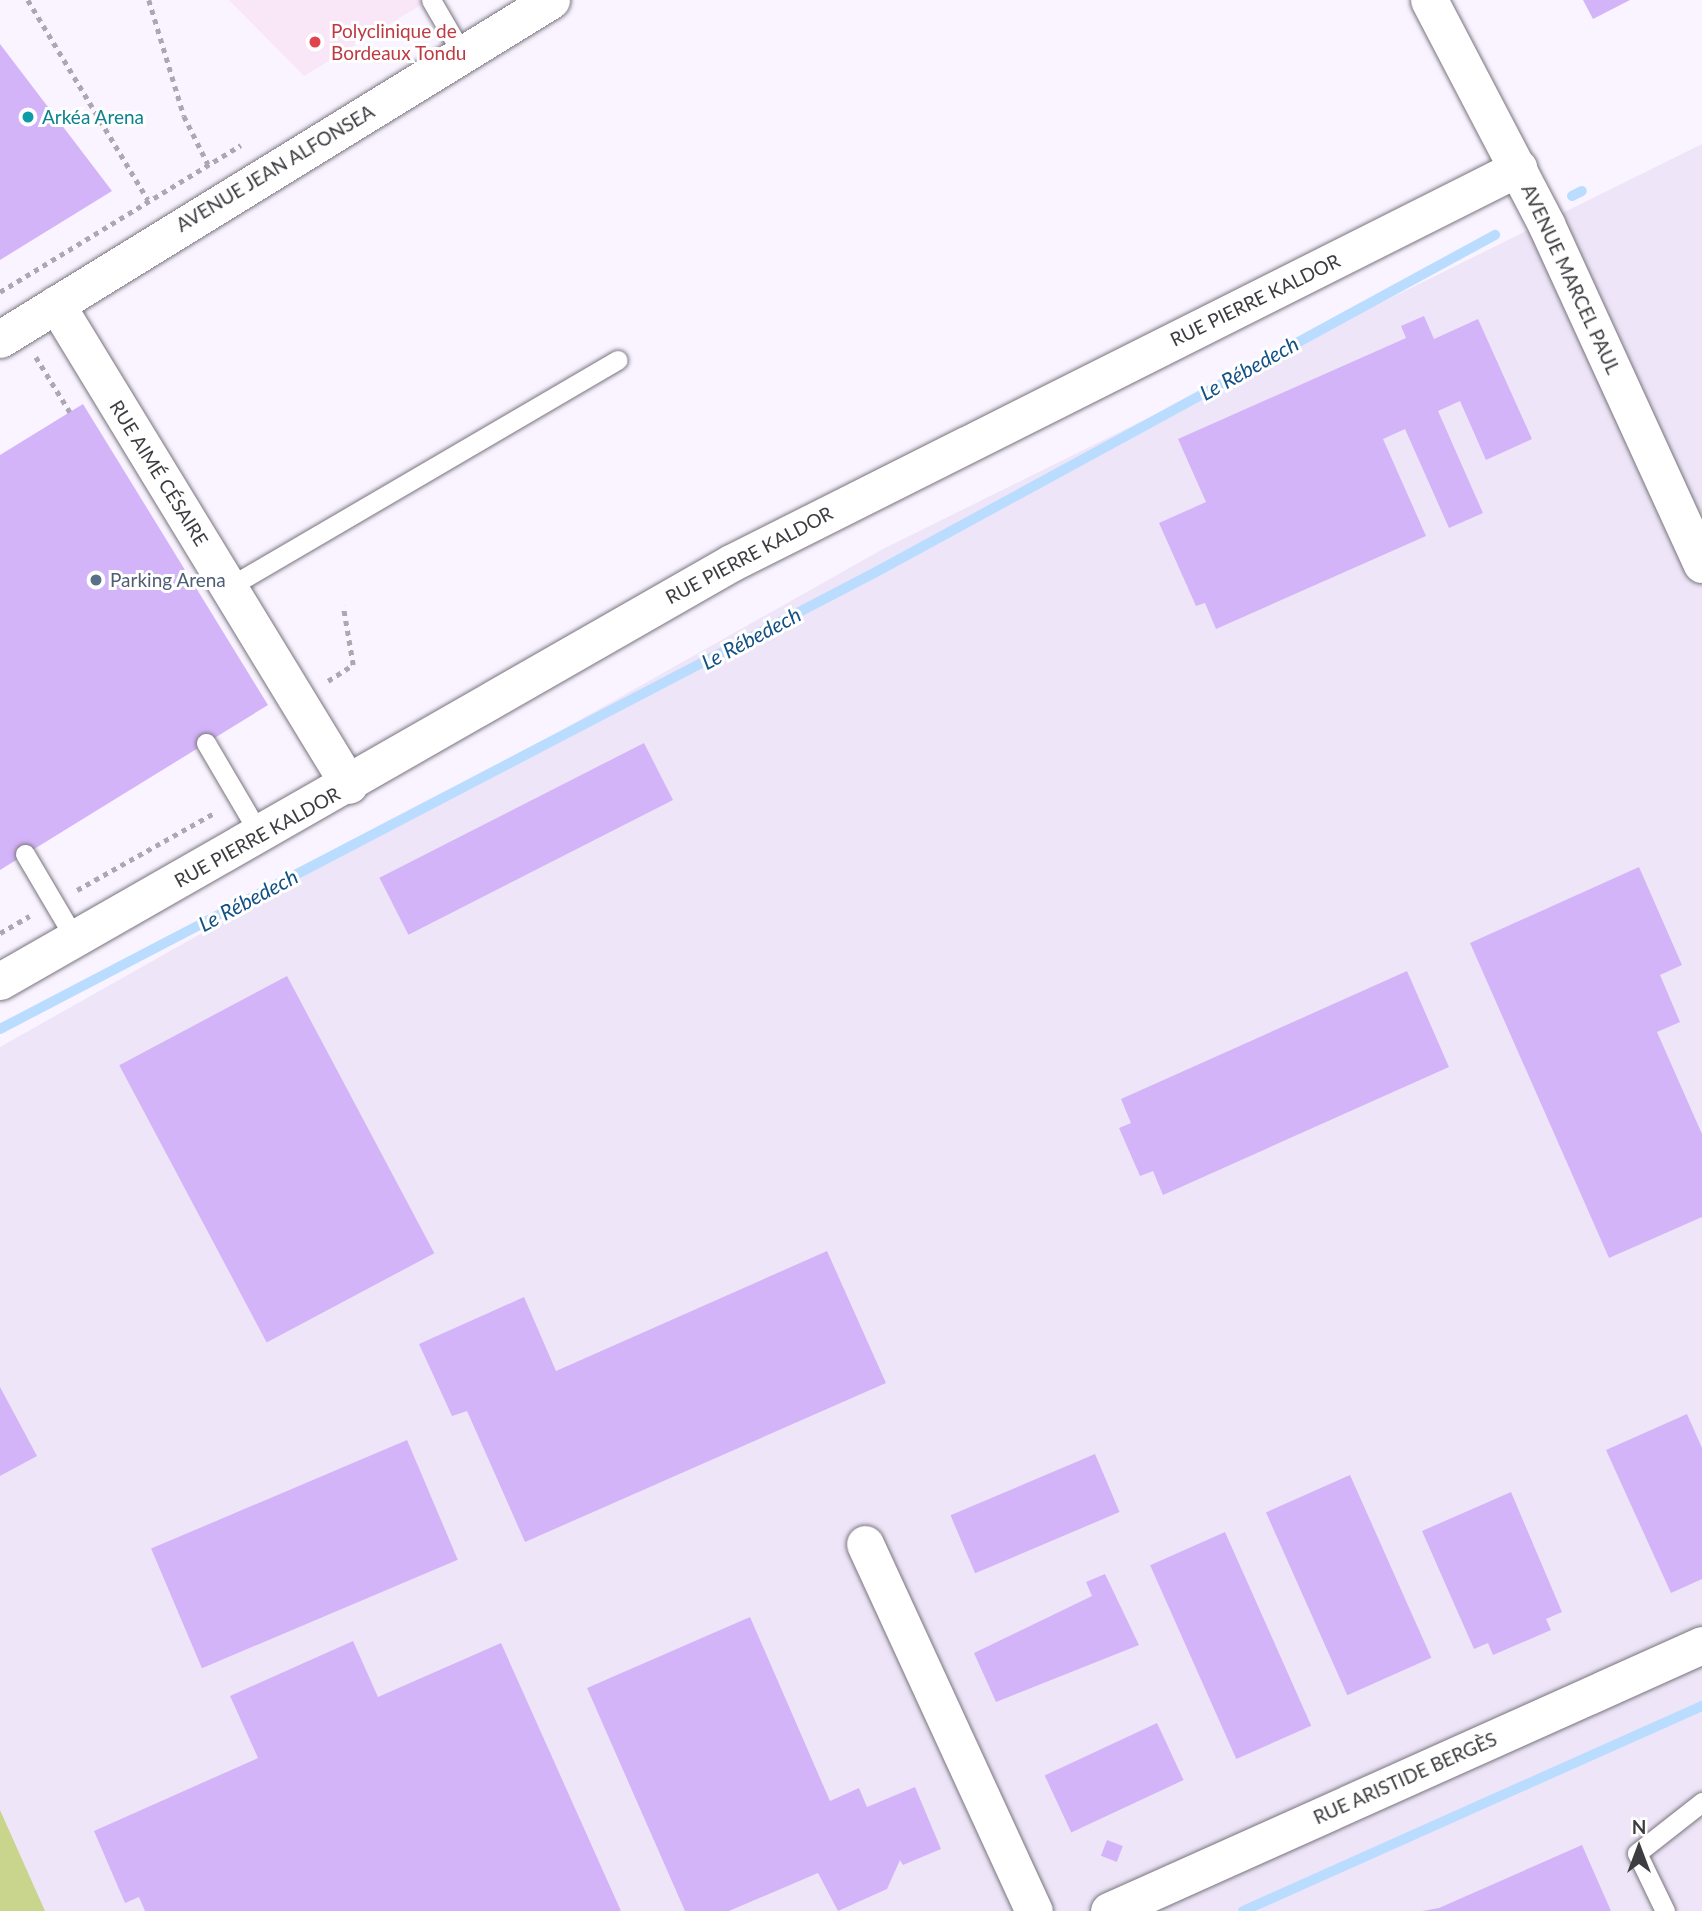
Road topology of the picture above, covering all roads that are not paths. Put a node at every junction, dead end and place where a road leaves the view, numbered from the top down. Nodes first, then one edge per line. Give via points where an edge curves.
1 (431, 0) edge
2 (551, 0) edge
3 (1429, 0) edge
4 (463, 55) junction
5 (1518, 168) junction
6 (56, 304) junction
7 (0, 339) edge
8 (617, 360) dead end
9 (1702, 564) edge
10 (229, 587) junction
11 (206, 743) dead end
12 (349, 785) junction
13 (260, 835) junction
14 (25, 854) dead end
15 (75, 939) junction
16 (0, 981) edge
17 (865, 1544) dead end
18 (1702, 1645) edge
19 (1702, 1802) edge
20 (1034, 1911) edge
21 (1109, 1911) edge
22 (1665, 1911) edge

1 - 4 lane
2 - 4 street, AVENUE JEAN ALFONSEA
3 - 5 street, AVENUE MARCEL PAUL
4 - 6 street, AVENUE JEAN ALFONSEA
5 - 9 street, AVENUE MARCEL PAUL
5 - 12 street, RUE PIERRE KALDOR via 731,562
6 - 7 street, AVENUE JEAN ALFONSEA
6 - 10 street, RUE AIMÉ CÉSAIRE
8 - 10 lane
10 - 12 street, RUE AIMÉ CÉSAIRE
11 - 13 lane
12 - 13 street, RUE PIERRE KALDOR
13 - 15 street, RUE PIERRE KALDOR
14 - 15 lane
15 - 16 street, RUE PIERRE KALDOR
17 - 20 street
18 - 21 street, RUE ARISTIDE BERGÈS
19 - 22 lane via 1637,1853

